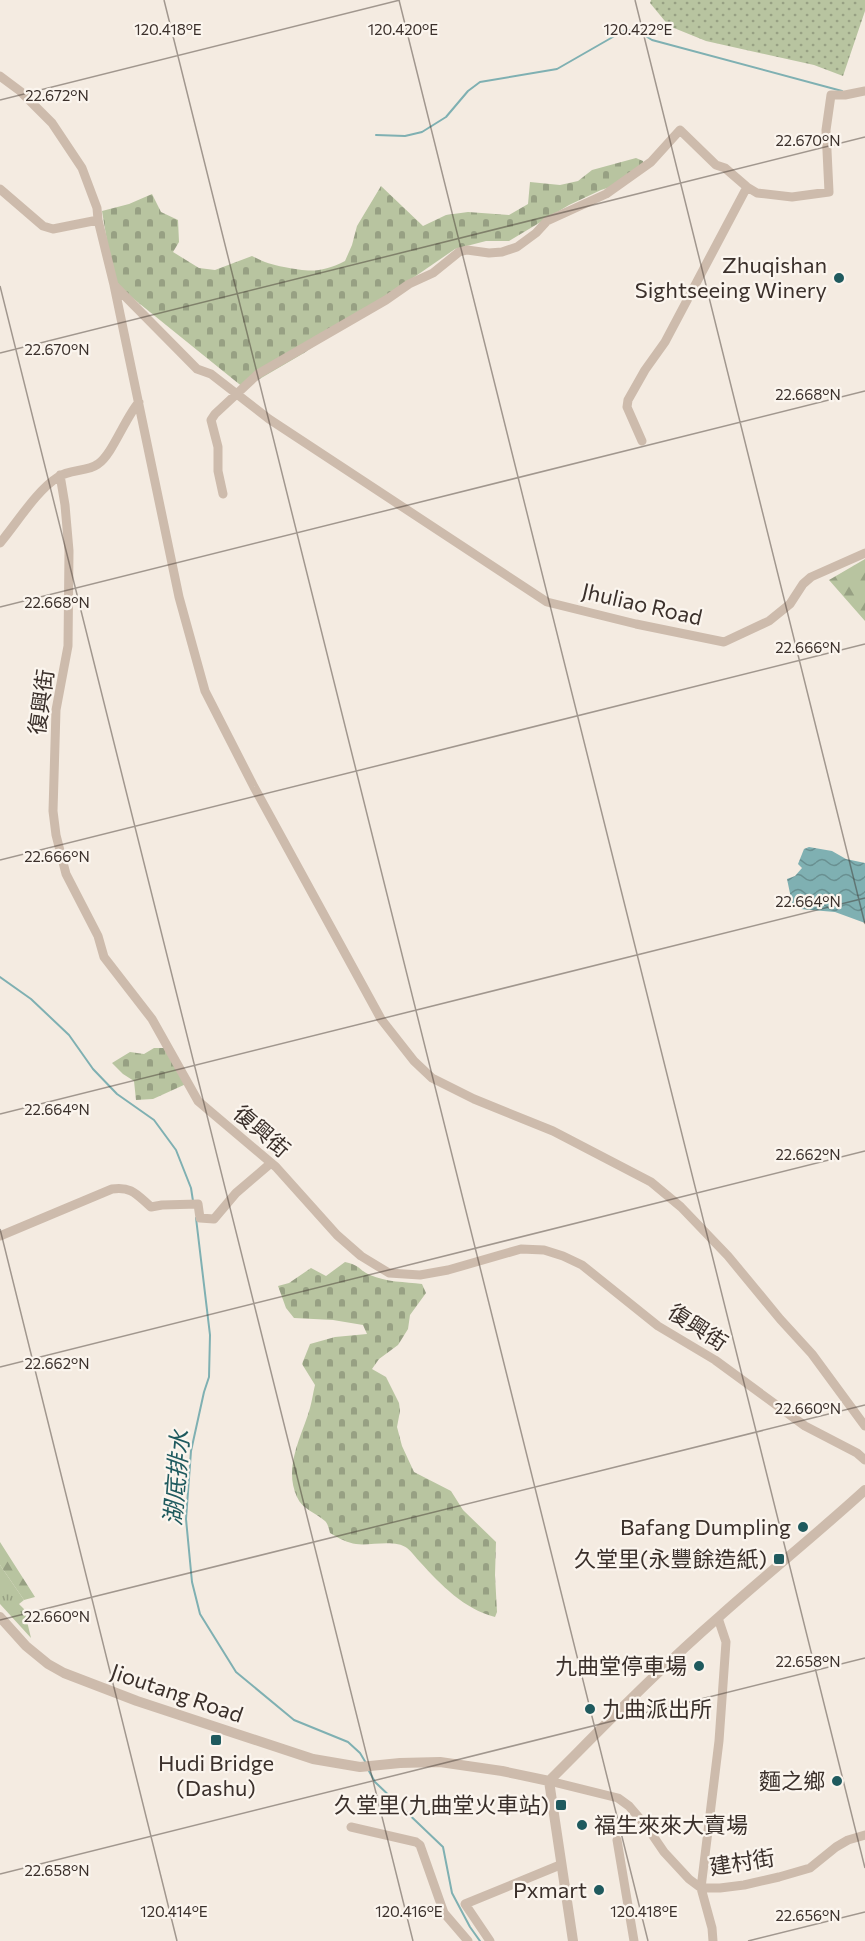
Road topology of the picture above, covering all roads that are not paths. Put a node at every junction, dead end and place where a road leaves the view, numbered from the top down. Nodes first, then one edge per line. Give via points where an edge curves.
1 (0, 76) edge
2 (865, 91) edge
3 (747, 187) junction
4 (0, 189) edge
5 (98, 220) junction
6 (114, 285) junction
7 (236, 394) junction
8 (139, 402) junction
9 (642, 441) dead end
10 (60, 476) junction
11 (223, 494) dead end
12 (0, 543) edge
13 (865, 553) edge
14 (271, 1163) junction
15 (0, 1236) edge
16 (865, 1426) edge
17 (865, 1460) edge
18 (865, 1490) edge
19 (0, 1617) edge
20 (718, 1618) junction
21 (549, 1781) junction
22 (351, 1827) dead end
23 (865, 1835) edge
24 (617, 1840) dead end
25 (560, 1865) junction
26 (701, 1888) junction
27 (468, 1941) edge
28 (490, 1941) edge
29 (573, 1941) edge
30 (633, 1941) edge
31 (713, 1941) edge

1 - 5 street via 20,91 58,132 82,168
2 - 3 street via 831,95 826,130 829,192 792,197 757,193
3 - 7 street via 716,165 680,130 651,162 606,194 547,221 524,243 502,252 459,252 433,273 258,374
3 - 9 street via 665,342 628,400 627,407
4 - 5 street via 44,226 53,229
5 - 6 street
6 - 7 street, Jhuliao Road via 198,369
6 - 8 street
7 - 11 street via 212,420
7 - 13 street, Jhuliao Road via 547,602 724,642 769,621 790,604 811,577
8 - 10 street via 99,464
8 - 16 street via 179,597 205,691 381,1019 414,1062 432,1078 553,1131 651,1182 681,1207 812,1354
10 - 12 street
10 - 14 street, 復興街 via 69,551 68,646 56,710 52,811 66,874 98,936 104,957 152,1019 198,1101
14 - 15 street via 236,1193 214,1220 200,1218 198,1204 151,1207 124,1187
14 - 17 street, 復興街 via 337,1235 389,1273 420,1275 448,1270 521,1249 544,1250 582,1265 658,1326 715,1360 805,1426
18 - 20 street
19 - 21 street, Jioutang Road via 31,1651 64,1673 313,1759 360,1767 440,1762
20 - 21 street
20 - 26 street via 726,1642 719,1741
21 - 25 street
21 - 26 street, 建村街 via 618,1798
22 - 27 street via 420,1845 444,1913
23 - 26 street, 建村街 via 836,1846 810,1868 744,1884
24 - 30 street
25 - 28 street via 465,1904
25 - 29 street
26 - 31 street

